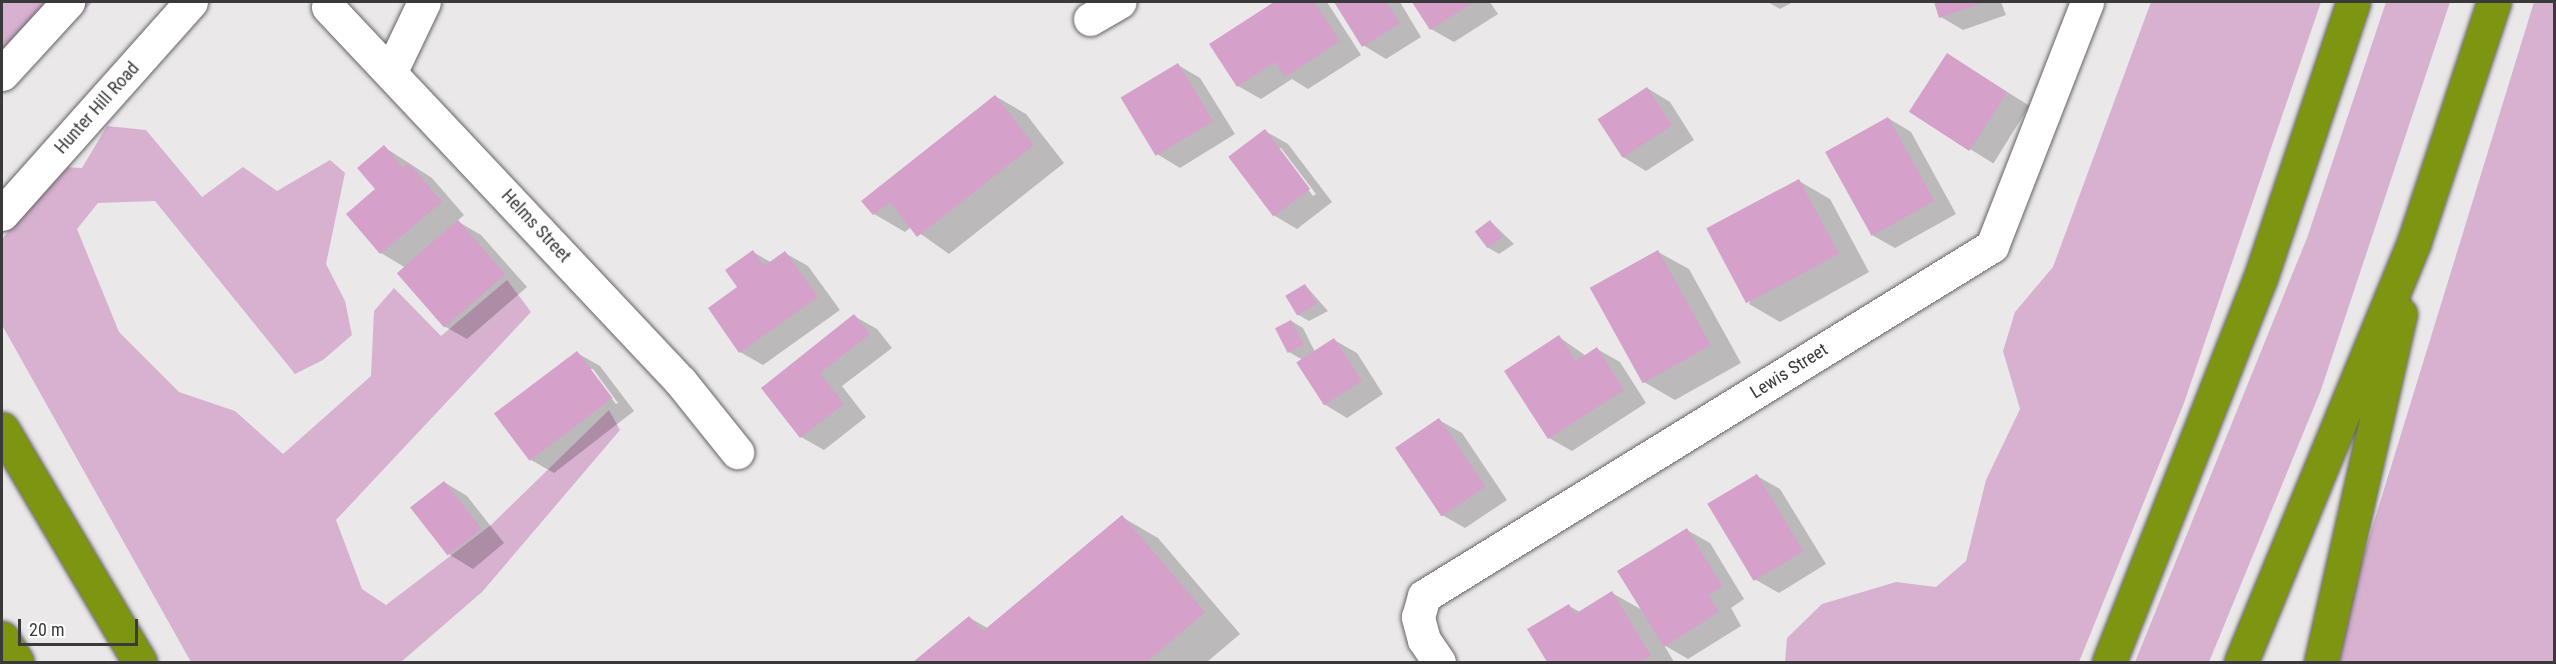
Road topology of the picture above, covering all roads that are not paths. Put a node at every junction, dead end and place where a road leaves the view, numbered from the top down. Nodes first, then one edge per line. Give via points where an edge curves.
1 (68, 2) edge
2 (191, 2) edge
3 (424, 2) edge
4 (1119, 2) edge
5 (2086, 2) edge
6 (2353, 2) edge
7 (2494, 2) edge
8 (328, 7) dead end
9 (1090, 19) dead end
10 (391, 71) junction
11 (2, 74) edge
12 (7, 208) edge
13 (2414, 242) junction
14 (2, 429) edge
15 (737, 452) dead end
16 (2, 638) edge
17 (17, 663) edge
18 (140, 663) edge
19 (1439, 663) edge
20 (2109, 663) edge
21 (2241, 663) edge
22 (2321, 663) edge

1 - 11 street
2 - 12 street, Hunter Hill Road
3 - 10 street
4 - 9 street
5 - 19 street, Lewis Street via 1992,246 1424,596 1418,617 1424,640
6 - 20 highway via 2260,279
7 - 13 highway
8 - 10 street, Helms Street
10 - 15 street, Helms Street via 681,382
13 - 21 highway
13 - 22 highway
14 - 18 highway
16 - 17 highway

